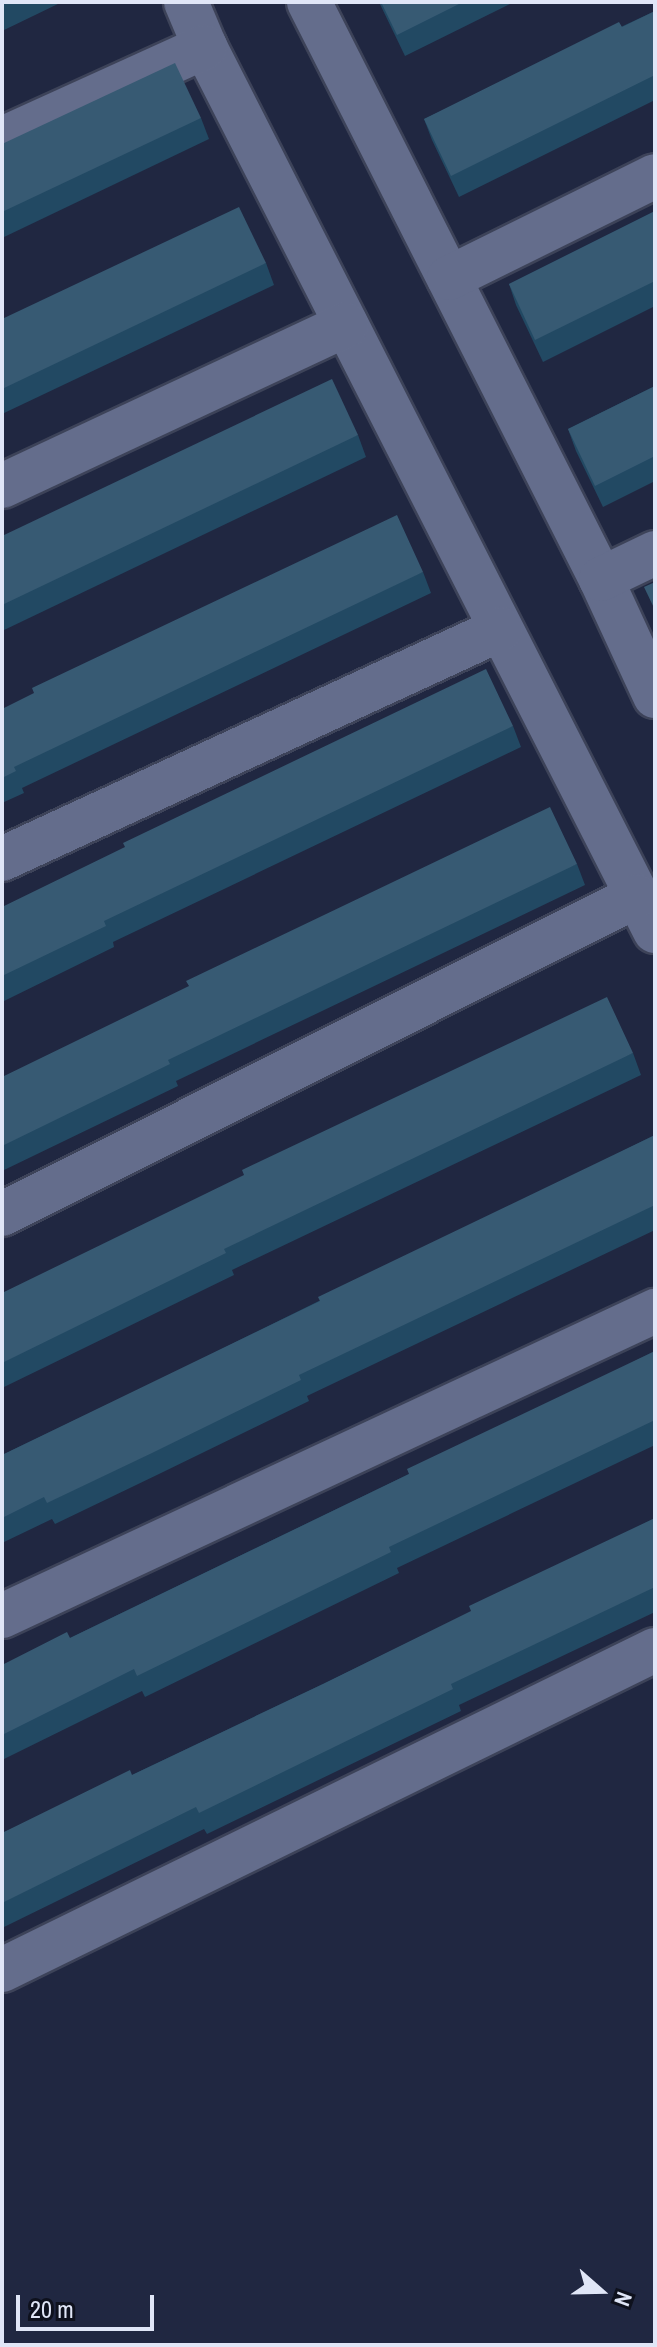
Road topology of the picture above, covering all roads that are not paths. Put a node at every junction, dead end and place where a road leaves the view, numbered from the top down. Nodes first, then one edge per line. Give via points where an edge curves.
1 (186, 2) edge
2 (309, 2) edge
3 (205, 47) junction
4 (2, 139) edge
5 (655, 176) edge
6 (449, 278) junction
7 (346, 325) junction
8 (2, 486) edge
9 (655, 553) edge
10 (601, 579) junction
11 (501, 629) junction
12 (655, 696) edge
13 (2, 859) edge
14 (646, 913) edge
15 (2, 1214) edge
16 (655, 1311) edge
17 (2, 1616) edge
18 (655, 1650) edge
19 (2, 1970) edge

1 - 3 street
2 - 6 street
3 - 4 street
3 - 7 street
5 - 6 street
6 - 10 street
7 - 8 street
7 - 11 street
9 - 10 street
10 - 12 street
11 - 13 street
11 - 14 street
14 - 15 street
16 - 17 street
18 - 19 street

